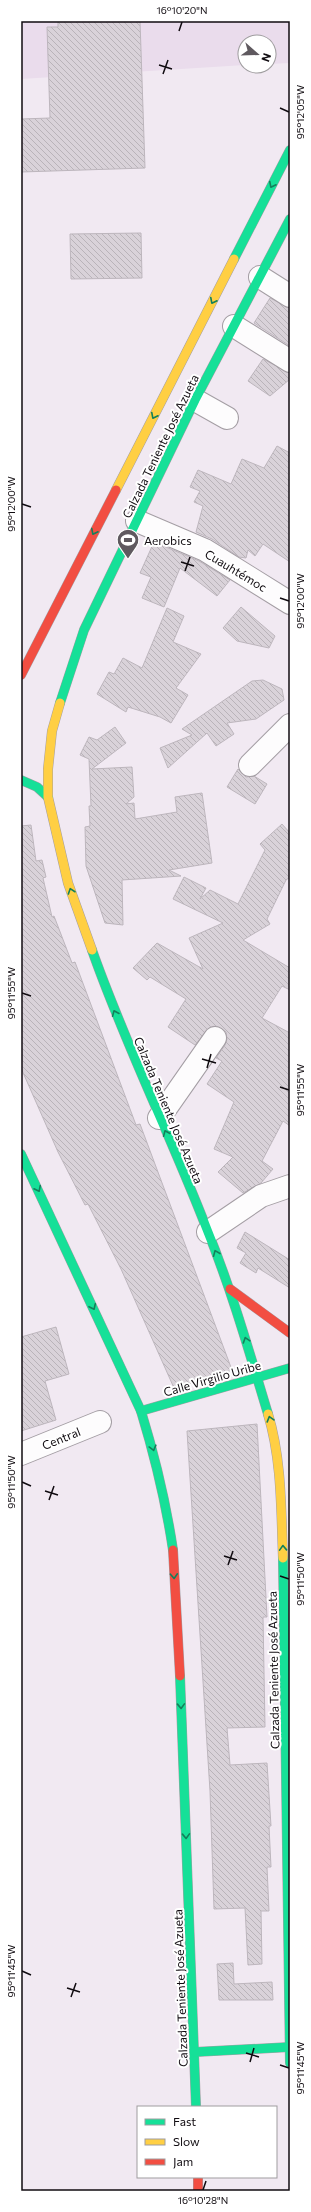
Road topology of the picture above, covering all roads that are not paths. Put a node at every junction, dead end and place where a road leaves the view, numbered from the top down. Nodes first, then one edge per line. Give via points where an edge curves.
1 (290, 150) edge
2 (290, 219) edge
3 (260, 277) junction
4 (290, 296) edge
5 (234, 326) junction
6 (290, 361) edge
7 (195, 400) junction
8 (227, 418) dead end
9 (137, 521) junction
10 (290, 603) edge
11 (21, 675) edge
12 (290, 725) edge
13 (250, 765) dead end
14 (21, 780) edge
15 (48, 797) junction
16 (216, 1038) dead end
17 (159, 1118) junction
18 (21, 1154) edge
19 (290, 1186) edge
20 (208, 1232) junction
21 (230, 1289) junction
22 (290, 1333) edge
23 (290, 1368) edge
24 (258, 1377) junction
25 (141, 1411) junction
26 (100, 1422) dead end
27 (21, 1454) edge
28 (289, 1470) dead end
29 (281, 1504) junction
30 (290, 2047) edge
31 (195, 2052) junction
32 (290, 2063) edge
33 (196, 2106) edge
34 (198, 2178) edge
35 (198, 2191) edge

1 -> 11 main road, Calzada Teniente José Azueta
2 - 3 main road, Calzada Teniente José Azueta
3 - 4 street
3 - 5 main road, Calzada Teniente José Azueta
5 - 6 street
5 - 7 main road, Calzada Teniente José Azueta
7 - 8 street
7 - 9 main road, Calzada Teniente José Azueta
9 - 10 street, Cuauhtémoc via 205,550
9 - 15 main road, Calzada Teniente José Azueta via 84,630 65,684 52,731
12 - 13 street
14 - 15 main road via 37,787
17 -> 15 main road, Calzada Teniente José Azueta via 111,1004 68,883
16 - 17 street
20 -> 17 main road, Calzada Teniente José Azueta
18 -> 25 main road, Calzada Teniente José Azueta
19 - 20 street via 261,1196
21 -> 20 main road, Calzada Teniente José Azueta
21 - 22 main road
24 -> 21 main road, Calzada Teniente José Azueta
23 - 24 main road, Calle Virgilio Uribe
24 - 25 main road, Calle Virgilio Uribe
29 -> 24 main road, Calzada Teniente José Azueta via 275,1436
25 -> 31 main road, Calzada Teniente José Azueta via 153,1449 168,1518 174,1561
26 - 27 street, Central
28 - 29 main road
30 -> 29 main road, Calzada Teniente José Azueta
30 - 31 main road
30 - 32 main road, Calzada Teniente José Azueta
31 - 33 main road, Calzada Teniente José Azueta
34 - 35 main road

